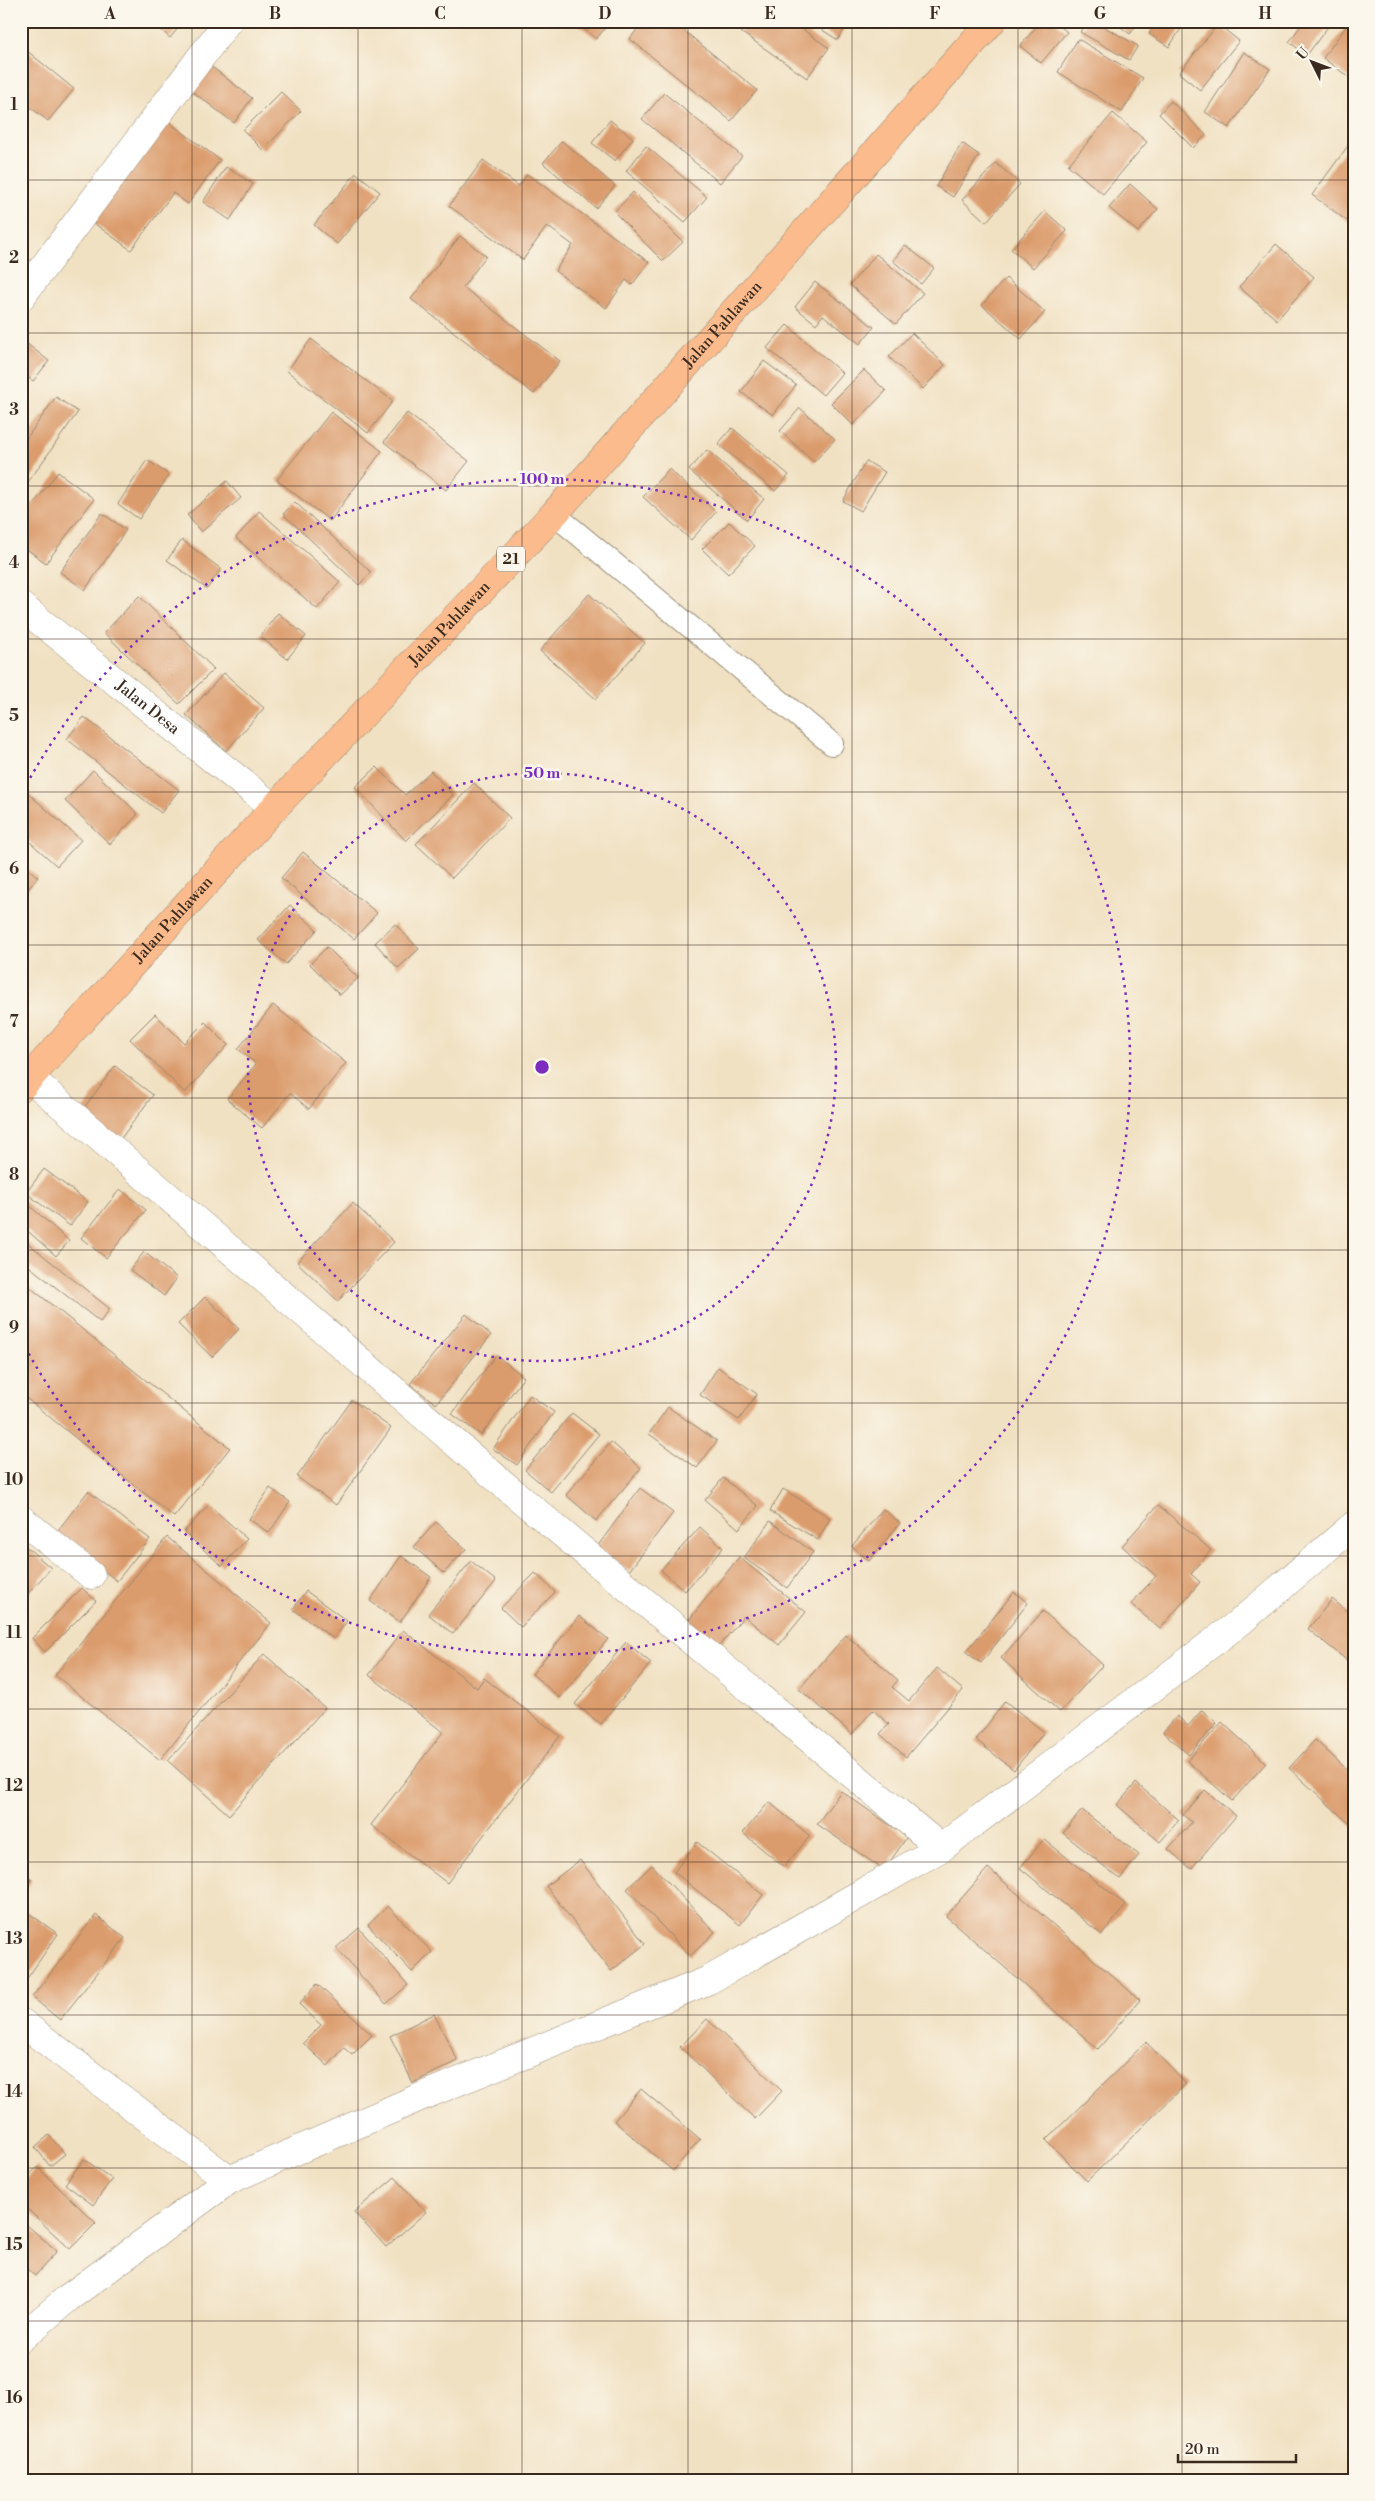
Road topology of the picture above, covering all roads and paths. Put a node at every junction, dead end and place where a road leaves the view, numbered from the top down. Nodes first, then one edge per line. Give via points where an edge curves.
1 (228, 21) edge
2 (992, 21) edge
3 (21, 297) edge
4 (554, 514) junction
5 (21, 606) edge
6 (832, 744) dead end
7 (274, 808) junction
8 (26, 1083) edge
9 (21, 1519) edge
10 (1354, 1525) edge
11 (91, 1575) dead end
12 (941, 1848) junction
13 (21, 2022) edge
14 (229, 2180) junction
15 (21, 2338) edge

1 - 3 street
2 - 4 highway, Jalan Pahlawan / 21
4 - 6 lane
4 - 7 highway, Jalan Pahlawan / 21
5 - 7 street, Jalan Desa
7 - 8 highway, Jalan Pahlawan / 21
8 - 12 street
9 - 11 street
10 - 12 street via 1240,1622
12 - 14 street via 709,1980 425,2095
13 - 14 street
14 - 15 street via 68,2298

